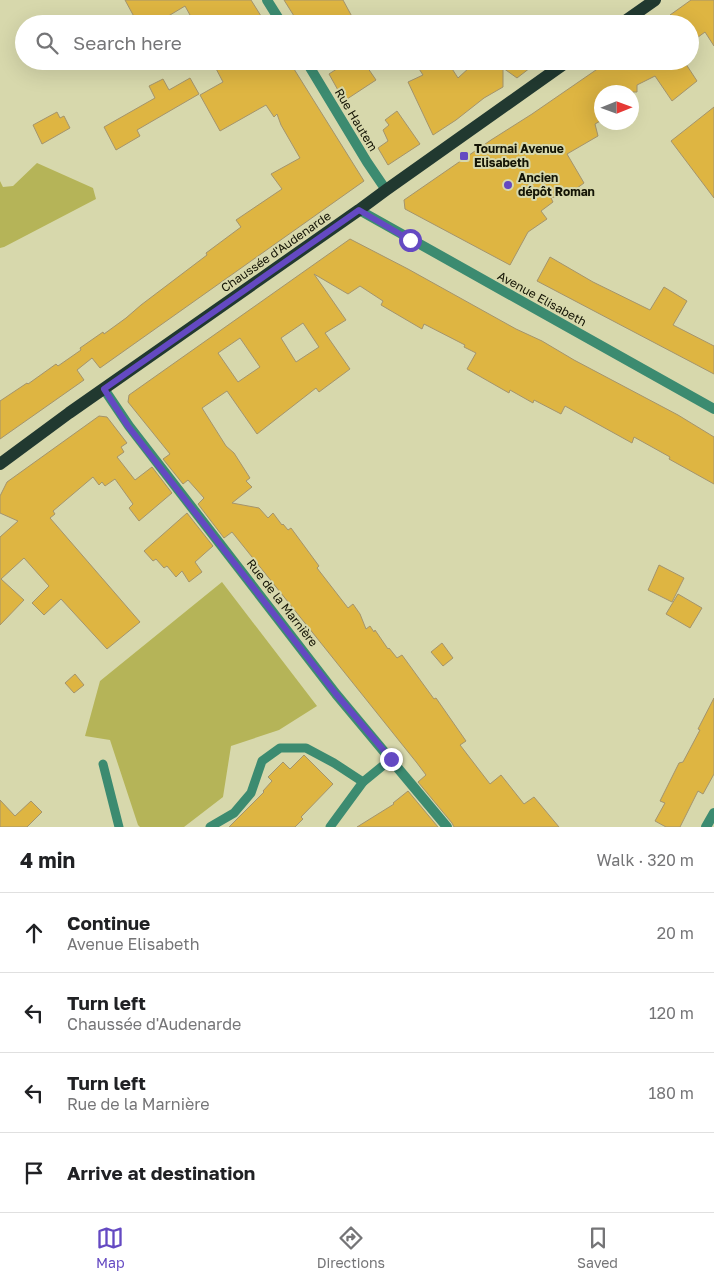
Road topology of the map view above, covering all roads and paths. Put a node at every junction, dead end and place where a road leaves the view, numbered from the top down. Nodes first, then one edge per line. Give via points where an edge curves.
1 (267, 0) edge
2 (655, 0) edge
3 (276, 15) edge
4 (634, 15) edge
5 (311, 70) edge
6 (555, 70) edge
7 (386, 190) junction
8 (359, 210) junction
9 (104, 389) junction
10 (714, 409) edge
11 (0, 464) edge
12 (391, 759) junction
13 (103, 764) dead end
14 (363, 782) junction
15 (714, 813) edge
16 (119, 827) edge
17 (210, 827) edge
18 (330, 827) edge
19 (447, 827) edge
20 (706, 827) edge

1 - 3 street
2 - 4 main road
5 - 7 street, Rue Hautem
6 - 7 main road, Chaussée d'Audenarde
7 - 8 main road, Chaussée d'Audenarde
8 - 9 main road, Chaussée d'Audenarde
8 - 10 street, Avenue Elisabeth
9 - 11 main road, Chaussée d'Audenarde
9 - 12 street, Rue de la Marnière via 128,426 336,694
12 - 14 lane
12 - 19 street, Rue de la Marnière
13 - 16 lane
14 - 17 lane via 306,748 280,748 262,761 251,793 234,813
14 - 18 lane
15 - 20 street

